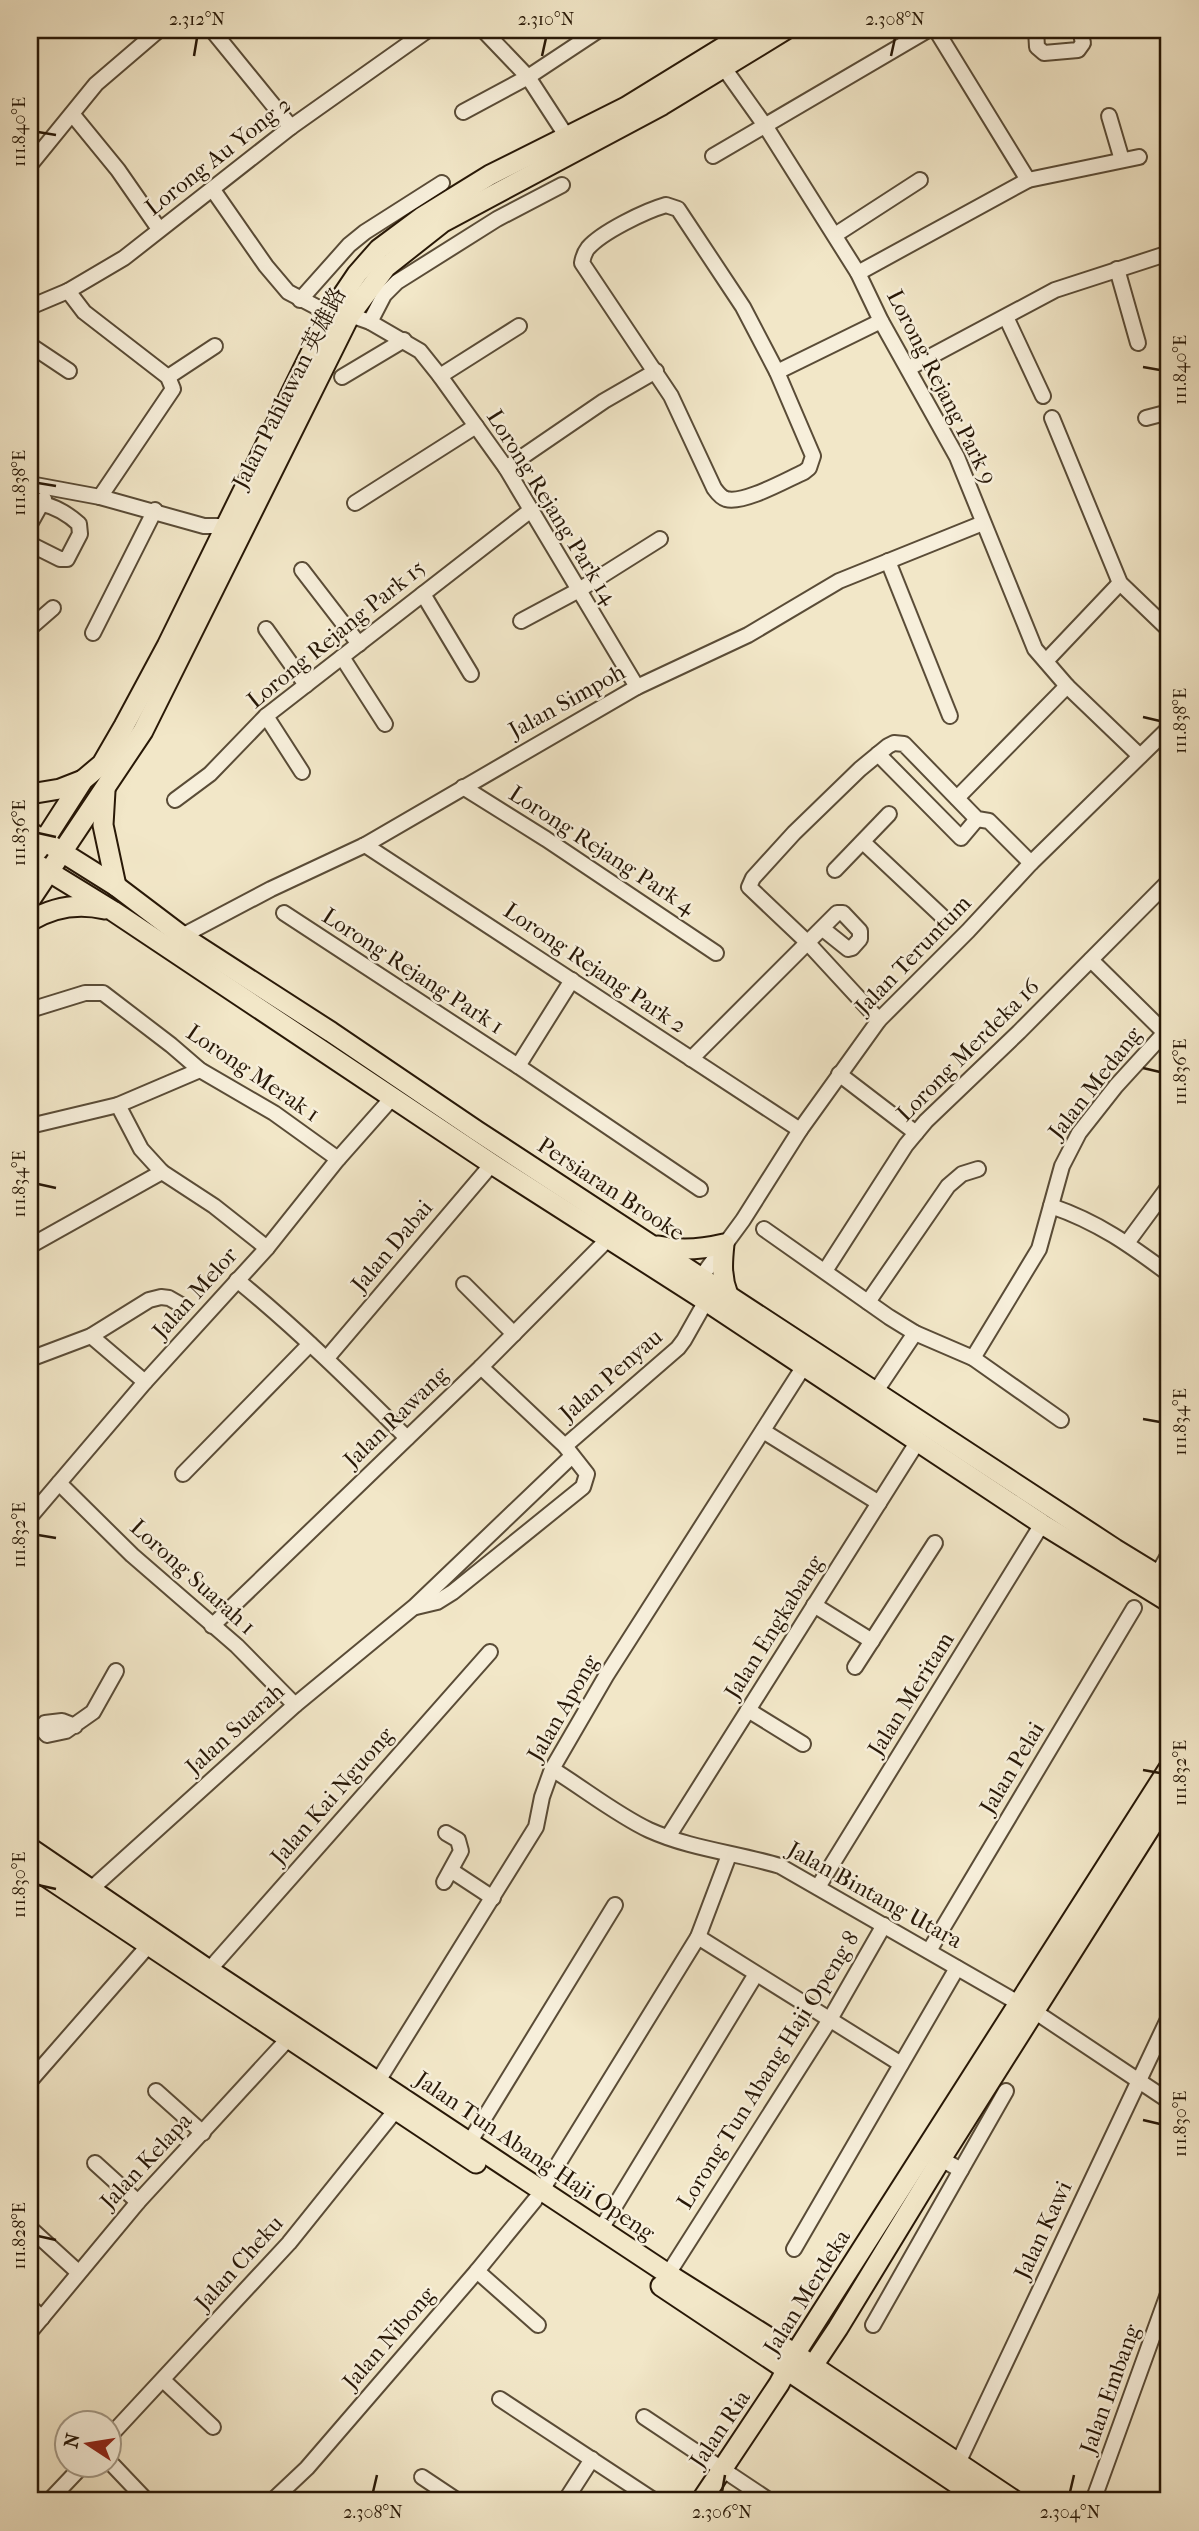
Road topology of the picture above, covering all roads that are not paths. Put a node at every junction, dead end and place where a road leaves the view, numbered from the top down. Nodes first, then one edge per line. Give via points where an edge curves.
1 (159, 30) edge
2 (212, 30) edge
3 (428, 30) edge
4 (483, 30) edge
5 (599, 30) edge
6 (751, 30) edge
7 (785, 30) edge
8 (928, 30) edge
9 (936, 30) edge
10 (1036, 30) edge
11 (1080, 30) edge
12 (724, 68) junction
13 (528, 77) junction
14 (463, 112) dead end
15 (73, 115) junction
16 (1109, 116) dead end
17 (291, 127) junction
18 (766, 127) junction
19 (567, 137) junction
20 (713, 156) dead end
21 (1139, 156) dead end
22 (1122, 160) junction
23 (30, 164) edge
24 (920, 180) dead end
25 (1028, 180) junction
26 (442, 183) dead end
27 (562, 185) dead end
28 (213, 190) junction
29 (159, 229) junction
30 (835, 235) junction
31 (1169, 253) edge
32 (1117, 269) junction
33 (858, 273) junction
34 (68, 291) junction
35 (300, 300) junction
36 (30, 307) edge
37 (330, 314) junction
38 (351, 315) junction
39 (1006, 317) junction
40 (881, 321) junction
41 (370, 322) junction
42 (519, 326) dead end
43 (404, 340) junction
44 (1138, 343) dead end
45 (30, 345) edge
46 (215, 346) dead end
47 (909, 368) junction
48 (69, 371) dead end
49 (656, 371) junction
50 (778, 372) junction
51 (440, 376) junction
52 (168, 377) junction
53 (342, 377) dead end
54 (1043, 396) dead end
55 (1169, 412) edge
56 (1052, 418) dead end
57 (1146, 418) dead end
58 (476, 426) junction
59 (506, 468) junction
60 (30, 484) edge
61 (47, 487) junction
62 (100, 497) junction
63 (355, 503) dead end
64 (43, 505) junction
65 (155, 510) junction
66 (531, 510) junction
67 (983, 523) junction
68 (30, 524) edge
69 (204, 526) junction
70 (227, 526) junction
71 (660, 540) dead end
72 (30, 544) edge
73 (214, 551) junction
74 (888, 561) junction
75 (302, 570) dead end
76 (1120, 583) junction
77 (579, 590) junction
78 (423, 594) junction
79 (53, 608) dead end
80 (521, 621) dead end
81 (30, 628) edge
82 (266, 629) dead end
83 (1169, 630) edge
84 (93, 633) dead end
85 (359, 644) junction
86 (342, 657) junction
87 (1046, 661) junction
88 (471, 674) dead end
89 (306, 685) junction
90 (1067, 686) junction
91 (636, 687) junction
92 (266, 716) junction
93 (950, 716) dead end
94 (385, 724) dead end
95 (1169, 728) edge
96 (878, 754) junction
97 (1140, 756) junction
98 (302, 772) dead end
99 (83, 780) junction
100 (463, 787) junction
101 (105, 791) junction
102 (30, 794) edge
103 (957, 797) junction
104 (175, 800) dead end
105 (889, 814) dead end
106 (977, 819) junction
107 (45, 842) edge
108 (863, 842) junction
109 (365, 845) junction
110 (35, 863) edge
111 (1031, 863) junction
112 (835, 870) dead end
113 (1169, 881) edge
114 (116, 886) junction
115 (30, 900) edge
116 (113, 911) junction
117 (284, 913) dead end
118 (946, 920) dead end
119 (30, 921) edge
120 (823, 929) dead end
121 (182, 936) junction
122 (807, 942) junction
123 (716, 953) dead end
124 (1091, 960) junction
125 (572, 980) junction
126 (30, 1010) edge
127 (879, 1020) junction
128 (1167, 1030) edge
129 (691, 1059) junction
130 (518, 1066) junction
131 (200, 1070) junction
132 (839, 1074) junction
133 (392, 1098) junction
134 (118, 1105) junction
135 (30, 1126) edge
136 (800, 1129) junction
137 (916, 1133) junction
138 (338, 1159) junction
139 (492, 1164) junction
140 (978, 1169) dead end
141 (162, 1172) junction
142 (1169, 1186) edge
143 (699, 1189) dead end
144 (1051, 1206) junction
145 (764, 1229) dead end
146 (608, 1239) junction
147 (1128, 1243) junction
148 (724, 1244) junction
149 (653, 1245) junction
150 (30, 1247) edge
151 (267, 1248) junction
152 (825, 1271) junction
153 (1169, 1274) edge
154 (237, 1280) junction
155 (464, 1284) dead end
156 (700, 1290) junction
157 (728, 1296) junction
158 (868, 1302) junction
159 (183, 1306) dead end
160 (514, 1334) junction
161 (915, 1334) junction
162 (91, 1336) junction
163 (310, 1344) junction
164 (327, 1358) junction
165 (973, 1358) junction
166 (30, 1359) edge
167 (804, 1366) junction
168 (481, 1367) junction
169 (145, 1382) junction
170 (876, 1391) junction
171 (1061, 1420) dead end
172 (763, 1431) junction
173 (407, 1438) junction
174 (918, 1441) junction
175 (568, 1451) junction
176 (183, 1474) dead end
177 (59, 1483) junction
178 (879, 1503) junction
179 (30, 1517) edge
180 (1042, 1524) junction
181 (935, 1543) dead end
182 (1169, 1553) edge
183 (1163, 1578) edge
184 (1169, 1602) edge
185 (814, 1605) junction
186 (414, 1607) junction
187 (1134, 1608) dead end
188 (212, 1626) junction
189 (872, 1641) junction
190 (490, 1652) dead end
191 (855, 1667) dead end
192 (116, 1671) dead end
193 (295, 1705) junction
194 (748, 1710) junction
195 (35, 1732) edge
196 (803, 1744) dead end
197 (1169, 1768) edge
198 (552, 1769) junction
199 (1169, 1798) edge
200 (446, 1833) dead end
201 (668, 1837) junction
202 (30, 1848) edge
203 (729, 1855) junction
204 (30, 1866) edge
205 (818, 1887) junction
206 (90, 1890) junction
207 (493, 1898) junction
208 (615, 1905) dead end
209 (884, 1925) junction
210 (698, 1937) junction
211 (148, 1945) junction
212 (929, 1951) junction
213 (957, 1968) junction
214 (209, 1970) junction
215 (756, 1975) junction
216 (1027, 2007) junction
217 (1169, 2017) edge
218 (829, 2021) junction
219 (288, 2039) junction
220 (901, 2064) junction
221 (30, 2081) edge
222 (378, 2081) junction
223 (1139, 2081) junction
224 (156, 2091) dead end
225 (1006, 2091) dead end
226 (1169, 2101) edge
227 (395, 2111) junction
228 (203, 2133) junction
229 (469, 2143) junction
230 (941, 2159) junction
231 (95, 2163) dead end
232 (961, 2170) junction
233 (539, 2195) junction
234 (138, 2202) junction
235 (601, 2229) junction
236 (32, 2230) dead end
237 (794, 2249) dead end
238 (477, 2271) junction
239 (78, 2272) junction
240 (668, 2274) junction
241 (1169, 2291) edge
242 (30, 2307) edge
243 (820, 2317) junction
244 (42, 2318) junction
245 (538, 2325) dead end
246 (873, 2325) dead end
247 (752, 2328) junction
248 (838, 2328) junction
249 (30, 2332) edge
250 (787, 2369) junction
251 (808, 2373) junction
252 (163, 2380) junction
253 (852, 2391) junction
254 (500, 2399) dead end
255 (644, 2417) dead end
256 (122, 2423) edge
257 (214, 2427) dead end
258 (592, 2459) junction
259 (958, 2463) junction
260 (723, 2470) junction
261 (122, 2475) edge
262 (422, 2477) dead end
263 (71, 2478) edge
264 (49, 2501) edge
265 (147, 2501) edge
266 (272, 2501) edge
267 (458, 2501) edge
268 (565, 2501) edge
269 (655, 2501) edge
270 (701, 2501) edge
271 (770, 2501) edge
272 (983, 2501) edge
273 (1015, 2501) edge
274 (1093, 2501) edge

1 - 15 street via 96,84
2 - 17 street
3 - 17 street, Lorong Au Yong 2
4 - 13 street
5 - 13 street
6 - 19 main road, Jalan Pahlawan 英雄路
7 - 12 main road, Jalan Pahlawan 英雄路
8 - 18 street
9 - 25 street
10 - 11 street via 1037,47 1044,53 1078,50 1083,43
12 - 18 street, Lorong Rejang Park 9
12 - 38 main road, Jalan Pahlawan 英雄路 via 443,222 386,267
13 - 14 street
13 - 19 street
15 - 23 street
15 - 29 street
16 - 22 street
17 - 28 street, Lorong Au Yong 2
18 - 20 street
18 - 30 street, Lorong Rejang Park 9
19 - 37 main road, Jalan Pahlawan 英雄路 via 490,175 379,249
21 - 22 street
22 - 25 street
24 - 30 street
25 - 33 street
26 - 35 street via 365,232
27 - 41 street via 497,219 397,282 384,295
28 - 29 street, Lorong Au Yong 2
28 - 35 street via 266,266
29 - 34 street, Lorong Au Yong 2 via 124,258
30 - 33 street, Lorong Rejang Park 9
31 - 32 street
32 - 39 street via 1055,290
32 - 44 street
33 - 40 street, Lorong Rejang Park 9
34 - 36 street, Lorong Au Yong 2
34 - 52 street via 84,312
35 - 37 street
37 - 70 main road, Jalan Pahlawan 英雄路
38 - 41 street, Lorong Rejang Park 14
38 - 101 main road, Jalan Pahlawan 英雄路 via 144,731
39 - 47 street
39 - 54 street
40 - 47 street, Lorong Rejang Park 9
40 - 50 street
41 - 43 street, Lorong Rejang Park 14
42 - 51 street
43 - 51 street, Lorong Rejang Park 14 via 420,351
43 - 53 street
45 - 48 street
46 - 52 street
47 - 67 street, Lorong Rejang Park 9 via 957,457
49 - 50 street via 714,488 727,499 741,499 804,472 812,462
49 - 50 street via 582,263 590,245 666,205 678,209 693,230
49 - 59 street
51 - 58 street, Lorong Rejang Park 14
52 - 62 street via 172,393
55 - 57 street
56 - 76 street
58 - 59 street, Lorong Rejang Park 14
58 - 63 street
59 - 66 street, Lorong Rejang Park 14
60 - 61 street
61 - 62 street
61 - 64 street
62 - 65 street
64 - 68 street
64 - 72 street via 79,524 80,534 66,559
65 - 69 street
65 - 84 street
66 - 77 street, Lorong Rejang Park 14
66 - 78 street, Lorong Rejang Park 15
67 - 74 street, Jalan Simpoh
67 - 87 street, Lorong Rejang Park 9 via 1035,649
69 - 70 street
69 - 73 street
70 - 73 main road, Jalan Pahlawan 英雄路
71 - 77 street
73 - 99 main road, Jalan Pahlawan 英雄路 via 113,748
74 - 91 street, Jalan Simpoh via 839,581 748,635
74 - 93 street
75 - 85 street
76 - 83 street
76 - 87 street
77 - 80 street
77 - 91 street, Lorong Rejang Park 14
78 - 85 street, Lorong Rejang Park 15
78 - 88 street
79 - 81 street
82 - 89 street
85 - 86 street, Lorong Rejang Park 15
86 - 89 street, Lorong Rejang Park 15
86 - 94 street
87 - 90 street, Lorong Rejang Park 9
89 - 92 street, Lorong Rejang Park 15
90 - 97 street, Lorong Rejang Park 9
90 - 103 street
91 - 100 street, Jalan Simpoh
92 - 98 street
92 - 104 street, Lorong Rejang Park 15 via 218,767
95 - 97 street, Jalan Teruntum
96 - 103 street via 894,743 904,744
96 - 106 street via 961,838
96 - 122 street via 750,881 751,890
97 - 111 street, Jalan Teruntum
99 - 102 main road
99 - 107 main road, Jalan Pahlawan 英雄路
100 - 109 street, Jalan Simpoh
100 - 123 street, Lorong Rejang Park 4
101 - 107 main road, Jalan Pahlawan 英雄路
101 - 114 main road via 103,825
103 - 106 street
105 - 108 street
106 - 111 street via 989,821
107 - 110 main road, Jalan Pahlawan 英雄路
107 - 114 main road, Persiaran Brooke
108 - 112 street
108 - 118 street
109 - 121 street, Jalan Simpoh
109 - 125 street, Lorong Rejang Park 2
110 - 115 main road, Jalan Pahlawan 英雄路
110 - 116 main road, Persiaran Brooke
111 - 127 street, Jalan Teruntum
113 - 124 street, Lorong Merdeka 16
114 - 121 main road, Persiaran Brooke
116 - 119 main road via 85,904
116 - 133 main road, Persiaran Brooke
117 - 130 street, Lorong Rejang Park 1
120 - 122 street
121 - 149 main road, Persiaran Brooke
122 - 127 street
122 - 129 street
124 - 128 street
124 - 137 street, Lorong Merdeka 16
125 - 129 street, Lorong Rejang Park 2
125 - 130 street, Lorong Rejang Park 1
126 - 131 street, Lorong Merak 1 via 85,993 103,993
127 - 132 street, Jalan Teruntum
128 - 144 street, Jalan Medang via 1079,1133 1062,1166
129 - 136 street, Lorong Rejang Park 2
130 - 143 street, Lorong Rejang Park 1
131 - 134 street
131 - 138 street, Lorong Merak 1 via 274,1112
132 - 136 street, Jalan Teruntum
132 - 137 street
133 - 138 street, Jalan Melor
133 - 139 main road, Persiaran Brooke
134 - 135 street
134 - 141 street via 141,1149
136 - 148 street, Jalan Teruntum
137 - 152 street, Lorong Merdeka 16
138 - 151 street, Jalan Melor
139 - 146 main road, Persiaran Brooke
139 - 164 street, Jalan Dabai
140 - 158 street via 962,1174 948,1186
141 - 150 street
141 - 151 street
142 - 147 street
144 - 147 street via 1082,1217
144 - 165 street, Jalan Medang via 1039,1249
145 - 152 street
146 - 156 main road, Persiaran Brooke
146 - 160 street, Jalan Rawang
147 - 153 street
148 - 149 main road via 670,1249
148 - 156 street, Jalan Penyau
148 - 157 main road via 721,1268
149 - 156 main road, Persiaran Brooke
151 - 154 street, Jalan Melor
152 - 158 street
154 - 163 street
154 - 169 street, Jalan Melor
155 - 160 street
156 - 157 main road, Persiaran Brooke
156 - 167 main road, Persiaran Brooke
156 - 175 street, Jalan Penyau via 678,1348
157 - 170 main road, Persiaran Brooke
158 - 161 street
159 - 162 street via 169,1298 149,1300
160 - 168 street, Jalan Rawang
161 - 165 street
161 - 170 street
162 - 166 street
162 - 169 street
163 - 164 street
163 - 176 street
164 - 173 street
165 - 171 street
167 - 172 street, Jalan Apong
167 - 174 main road, Persiaran Brooke
168 - 173 street, Jalan Rawang
168 - 175 street, Jalan Suarah
169 - 177 street, Jalan Melor
170 - 183 main road, Persiaran Brooke
172 - 178 street
172 - 198 street, Jalan Apong
173 - 188 street, Jalan Rawang
174 - 178 street, Jalan Engkabang
174 - 180 main road, Persiaran Brooke
175 - 186 street, Jalan Suarah
175 - 186 street, Jalan Suarah via 587,1474 583,1487 453,1592 437,1602
177 - 179 street, Jalan Melor
177 - 188 street, Lorong Suarah 1
178 - 185 street, Jalan Engkabang
180 - 184 main road, Persiaran Brooke
180 - 205 street, Jalan Meritam
181 - 189 street
182 - 183 street
185 - 189 street
185 - 194 street, Jalan Engkabang
186 - 193 street, Jalan Suarah
187 - 212 street, Jalan Pelai
188 - 193 street, Lorong Suarah 1
189 - 191 street
190 - 214 street, Jalan Kai Nguong
192 - 195 street via 93,1712 75,1726 47,1735
193 - 206 street, Jalan Suarah
194 - 196 street
194 - 201 street, Jalan Engkabang
197 - 216 main road, Jalan Merdeka
198 - 201 street, Jalan Bintang Utara
198 - 207 street, Jalan Apong via 536,1827
199 - 216 main road, Jalan Merdeka
200 - 207 street via 460,1844 461,1851 448,1877
201 - 203 street, Jalan Bintang Utara
202 - 206 main road, Jalan Tun Abang Haji Openg
203 - 205 street, Jalan Bintang Utara via 780,1866
203 - 210 street, Jalan Nibong
204 - 211 main road, Jalan Tun Abang Haji Openg
205 - 209 street, Jalan Bintang Utara
206 - 214 main road, Jalan Tun Abang Haji Openg
207 - 222 street, Jalan Apong
208 - 229 street
209 - 212 street, Jalan Bintang Utara
209 - 218 street, Lorong Tun Abang Haji Openg 8
210 - 215 street
210 - 233 street, Jalan Nibong
211 - 219 main road, Jalan Tun Abang Haji Openg
211 - 221 street
212 - 213 street, Jalan Bintang Utara
213 - 216 street, Jalan Bintang Utara
213 - 220 street
214 - 222 main road, Jalan Tun Abang Haji Openg
215 - 218 street
215 - 235 street
216 - 223 street, Jalan Bintang Utara
216 - 230 main road, Jalan Merdeka
216 - 243 main road, Jalan Merdeka
217 - 223 street, Jalan Kawi
218 - 220 street
218 - 240 street, Lorong Tun Abang Haji Openg 8
219 - 227 main road, Jalan Tun Abang Haji Openg
219 - 228 street, Jalan Kelapa
220 - 237 street
222 - 229 main road, Jalan Tun Abang Haji Openg
223 - 226 street, Jalan Bintang Utara
223 - 259 street, Jalan Kawi
224 - 228 street
225 - 232 street
227 - 233 main road, Jalan Tun Abang Haji Openg
227 - 252 street, Jalan Cheku via 289,2243
228 - 234 street, Jalan Kelapa
229 - 233 main road, Jalan Tun Abang Haji Openg
230 - 232 street
230 - 248 main road, Jalan Merdeka
231 - 234 street
232 - 246 street
233 - 235 main road, Jalan Tun Abang Haji Openg
233 - 238 street, Jalan Nibong
233 - 250 main road, Jalan Tun Abang Haji Openg
234 - 239 street, Jalan Kelapa
235 - 240 main road, Jalan Tun Abang Haji Openg
236 - 239 street
238 - 245 street
238 - 266 street, Jalan Nibong via 307,2468
239 - 244 street, Jalan Kelapa
240 - 247 main road, Jalan Tun Abang Haji Openg
241 - 274 street, Jalan Embang
242 - 244 street
243 - 247 main road via 795,2335
243 - 250 main road, Jalan Merdeka
244 - 249 street, Jalan Kelapa
247 - 250 main road, Jalan Tun Abang Haji Openg
248 - 251 main road, Jalan Merdeka
248 - 253 main road via 832,2362
250 - 251 main road, Jalan Merdeka
250 - 251 main road, Jalan Tun Abang Haji Openg
250 - 260 main road, Jalan Ria
251 - 253 main road, Jalan Tun Abang Haji Openg
251 - 272 main road, Jalan Tun Abang Haji Openg
252 - 256 street, Jalan Cheku
252 - 257 street
253 - 259 main road, Jalan Tun Abang Haji Openg
254 - 258 street
255 - 260 street
258 - 268 street
258 - 269 street
259 - 273 main road, Jalan Tun Abang Haji Openg
260 - 270 main road, Jalan Ria
260 - 271 street
261 - 265 street
262 - 267 street
263 - 264 street

